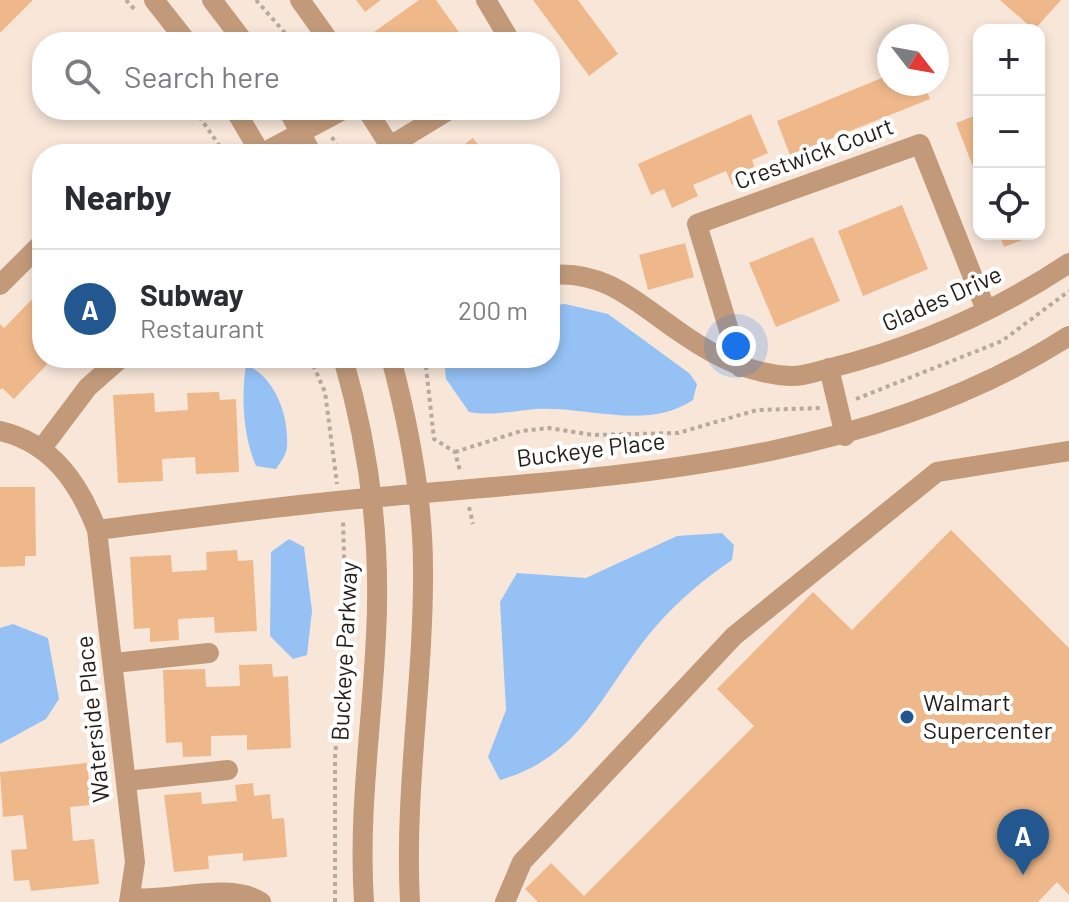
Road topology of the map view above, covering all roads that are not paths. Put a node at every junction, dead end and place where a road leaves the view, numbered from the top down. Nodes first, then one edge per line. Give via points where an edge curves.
1 (154, 0) edge
2 (212, 0) edge
3 (300, 0) edge
4 (486, 0) edge
5 (179, 32) edge
6 (236, 32) edge
7 (323, 32) edge
8 (505, 32) edge
9 (241, 120) edge
10 (294, 120) edge
11 (325, 120) edge
12 (374, 120) edge
13 (435, 120) edge
14 (301, 133) junction
15 (255, 144) edge
16 (280, 144) edge
17 (307, 144) edge
18 (389, 144) edge
19 (401, 144) edge
20 (32, 253) edge
21 (1069, 263) edge
22 (560, 275) edge
23 (0, 285) edge
24 (986, 310) junction
25 (1069, 336) edge
26 (740, 367) junction
27 (110, 368) edge
28 (346, 368) edge
29 (393, 368) edge
30 (829, 368) junction
31 (0, 431) edge
32 (845, 436) junction
33 (42, 448) junction
34 (1069, 451) edge
35 (419, 496) junction
36 (371, 498) junction
37 (97, 530) junction
38 (209, 653) dead end
39 (114, 663) junction
40 (228, 770) dead end
41 (126, 781) junction
42 (130, 900) edge
43 (261, 902) edge
44 (364, 902) edge
45 (410, 902) edge
46 (505, 902) edge

1 - 5 street
2 - 6 street
3 - 7 street
4 - 8 street
9 - 15 street
10 - 14 street
11 - 14 street
12 - 18 street
13 - 19 street
14 - 16 street
14 - 17 street
20 - 23 street
21 - 24 street, Glades Drive
22 - 26 street, Glades Drive via 592,276 611,283
24 - 26 street, Crestwick Court via 920,144 697,224
24 - 30 street, Glades Drive via 878,356
25 - 32 street, Buckeye Place via 952,398
26 - 30 street, Glades Drive via 794,377
27 - 33 street via 88,387
28 - 36 street, Buckeye Parkway
29 - 35 street
30 - 32 street
31 - 33 street
32 - 35 street, Buckeye Place via 732,458
33 - 37 street, Waterside Place via 85,500
34 - 46 street via 937,472 734,636 522,862
35 - 36 street, Buckeye Place
35 - 45 street via 423,593 407,840
36 - 37 street, Buckeye Place
36 - 44 street, Buckeye Parkway via 376,634 360,844
37 - 39 street, Waterside Place
38 - 39 street
39 - 41 street, Waterside Place
40 - 41 street
41 - 42 street, Waterside Place via 135,862
42 - 43 street via 238,893

